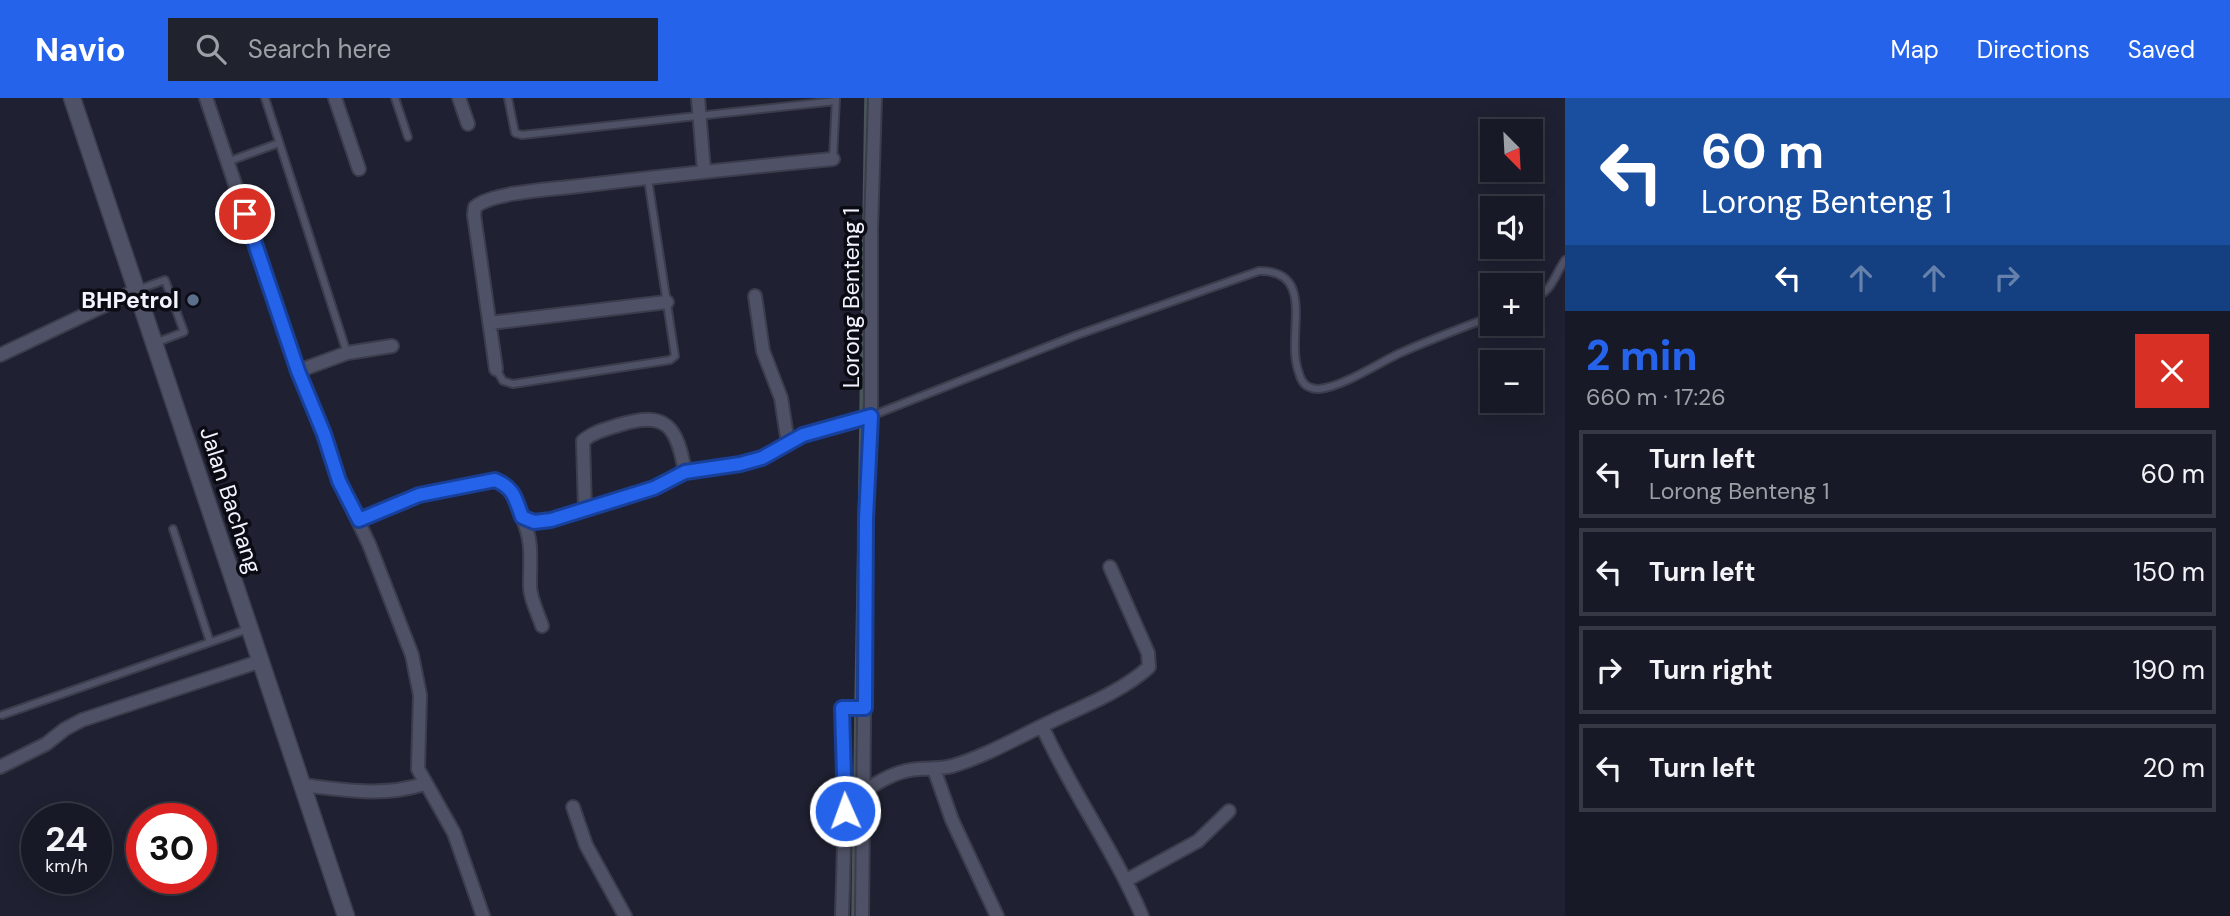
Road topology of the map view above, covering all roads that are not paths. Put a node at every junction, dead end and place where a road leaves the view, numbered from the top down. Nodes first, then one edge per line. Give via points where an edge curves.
1 (72, 98) edge
2 (206, 98) edge
3 (265, 98) edge
4 (335, 98) edge
5 (395, 98) edge
6 (459, 98) edge
7 (508, 98) edge
8 (698, 98) edge
9 (875, 98) edge
10 (836, 100) edge
11 (699, 116) junction
12 (468, 124) dead end
13 (408, 138) dead end
14 (279, 142) junction
15 (833, 159) joint
16 (227, 162) junction
17 (359, 169) dead end
18 (704, 171) junction
19 (648, 178) junction
20 (1565, 260) edge
21 (137, 290) junction
22 (1543, 293) edge
23 (755, 296) dead end
24 (667, 302) junction
25 (1480, 321) edge
26 (490, 323) junction
27 (155, 343) junction
28 (392, 346) dead end
29 (346, 353) junction
30 (0, 355) edge
31 (496, 369) joint
32 (298, 371) junction
33 (868, 417) junction
34 (788, 443) junction
35 (685, 472) junction
36 (585, 509) junction
37 (522, 517) junction
38 (359, 520) junction
39 (173, 529) dead end
40 (1110, 567) dead end
41 (542, 626) dead end
42 (250, 628) junction
43 (210, 642) junction
44 (261, 660) junction
45 (859, 708) junction
46 (2, 715) dead end
47 (1042, 726) junction
48 (0, 767) edge
49 (934, 769) junction
50 (424, 783) junction
51 (302, 785) junction
52 (864, 792) junction
53 (573, 807) dead end
54 (1229, 811) dead end
55 (1127, 880) junction
56 (858, 912) edge
57 (346, 916) edge
58 (483, 916) edge
59 (625, 916) edge
60 (842, 916) edge
61 (997, 916) edge
62 (1142, 916) edge

1 - 21 street, Jalan Bachang
2 - 16 street
3 - 14 lane
4 - 17 street
5 - 13 lane
6 - 12 street
7 - 11 lane via 515,133 522,135
8 - 11 street
9 - 33 street, Lorong Benteng 1
10 - 11 lane
10 - 15 lane
11 - 18 street
14 - 16 lane
14 - 29 lane
15 - 18 street
16 - 32 street
18 - 19 street
19 - 24 lane
19 - 26 street via 524,193 483,201 475,207
20 - 22 lane via 1550,289
21 - 27 street, Jalan Bachang
21 - 27 lane via 165,280 184,332
21 - 30 street
23 - 34 street
24 - 26 street
24 - 31 lane via 675,356 670,360 513,384 503,381
25 - 33 lane via 1334,384 1311,388 1303,383 1295,358 1296,294 1291,282 1269,270 1259,271 1077,335
26 - 31 street
27 - 42 street, Jalan Bachang
28 - 29 street
29 - 32 street
32 - 38 street via 339,481
33 - 34 street
33 - 45 street, Lorong Benteng 1
34 - 35 street via 762,458
35 - 36 street via 654,488
35 - 36 street via 674,431 661,422 635,420 589,435 582,453
36 - 37 street via 551,520 534,522
37 - 38 street via 507,485 495,480 419,495
37 - 41 street via 531,543 531,592
38 - 50 street via 412,655 420,695 418,769
39 - 43 lane
40 - 47 street via 1148,653 1149,667 1109,694
42 - 43 lane
42 - 44 street, Jalan Bachang
43 - 46 lane
44 - 48 street via 82,720
44 - 51 street, Jalan Bachang
45 - 52 street, Lorong Benteng 1
45 - 60 street via 842,708
47 - 49 street via 964,762
47 - 55 street
49 - 52 street via 902,772
49 - 61 street via 952,820
50 - 51 street via 361,793
50 - 58 street via 454,833
51 - 57 street, Jalan Bachang
52 - 56 street, Lorong Benteng 1
53 - 59 street via 586,845
54 - 55 street via 1198,841
55 - 62 street

